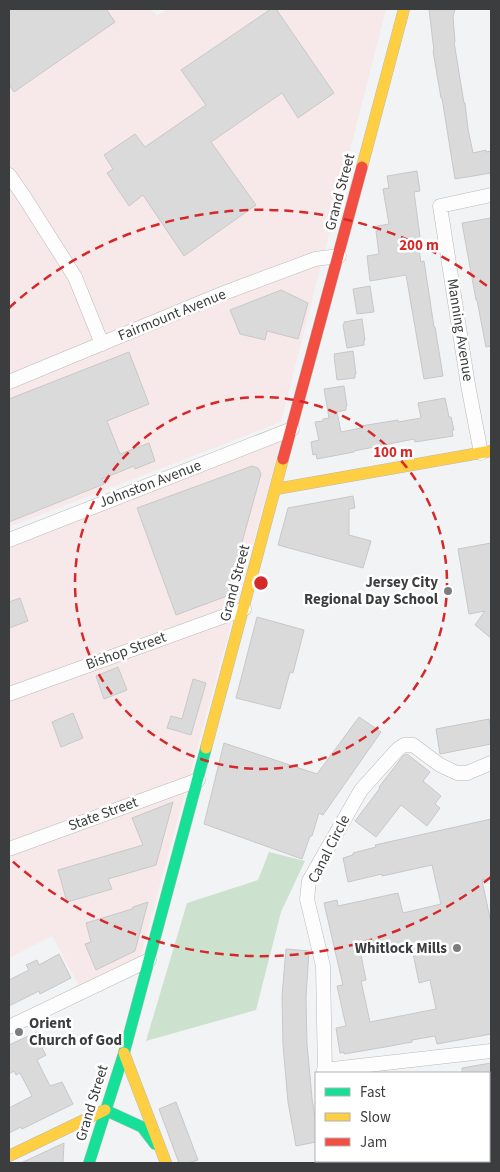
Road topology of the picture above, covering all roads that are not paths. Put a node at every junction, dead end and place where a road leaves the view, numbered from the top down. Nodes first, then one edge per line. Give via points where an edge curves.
1 (404, 9) edge
2 (9, 175) edge
3 (491, 195) edge
4 (339, 256) junction
5 (102, 344) junction
6 (9, 382) edge
7 (292, 429) junction
8 (486, 452) edge
9 (276, 489) junction
10 (9, 540) edge
11 (244, 609) junction
12 (9, 694) edge
13 (488, 764) edge
14 (198, 780) junction
15 (9, 849) edge
16 (149, 960) junction
17 (9, 1026) edge
18 (491, 1051) edge
19 (124, 1053) junction
20 (324, 1072) edge
21 (105, 1110) junction
22 (9, 1156) edge
23 (165, 1160) edge
24 (89, 1163) edge

1 - 4 main road, Grand Street
2 - 5 street via 75,277
3 - 8 street, Manning Avenue via 440,206 468,385
4 - 5 street, Fairmount Avenue via 315,259
4 - 7 main road, Grand Street
5 - 6 street, Fairmount Avenue
7 - 9 main road, Grand Street
7 - 10 street, Johnston Avenue
8 - 9 main road
9 - 11 main road, Grand Street
11 - 12 street, Bishop Street
11 - 14 main road, Grand Street
13 - 20 street, Canal Circle via 467,773 457,773 412,745 404,745 361,790 309,881 307,899 323,966
14 - 15 street, State Street
14 - 16 main road, Grand Street
16 - 17 street
16 - 19 main road, Grand Street
18 - 20 street, Canal Circle
19 - 21 main road, Grand Street
19 - 23 main road
21 - 22 main road
21 - 23 main road via 142,1127
21 - 24 main road, Grand Street

